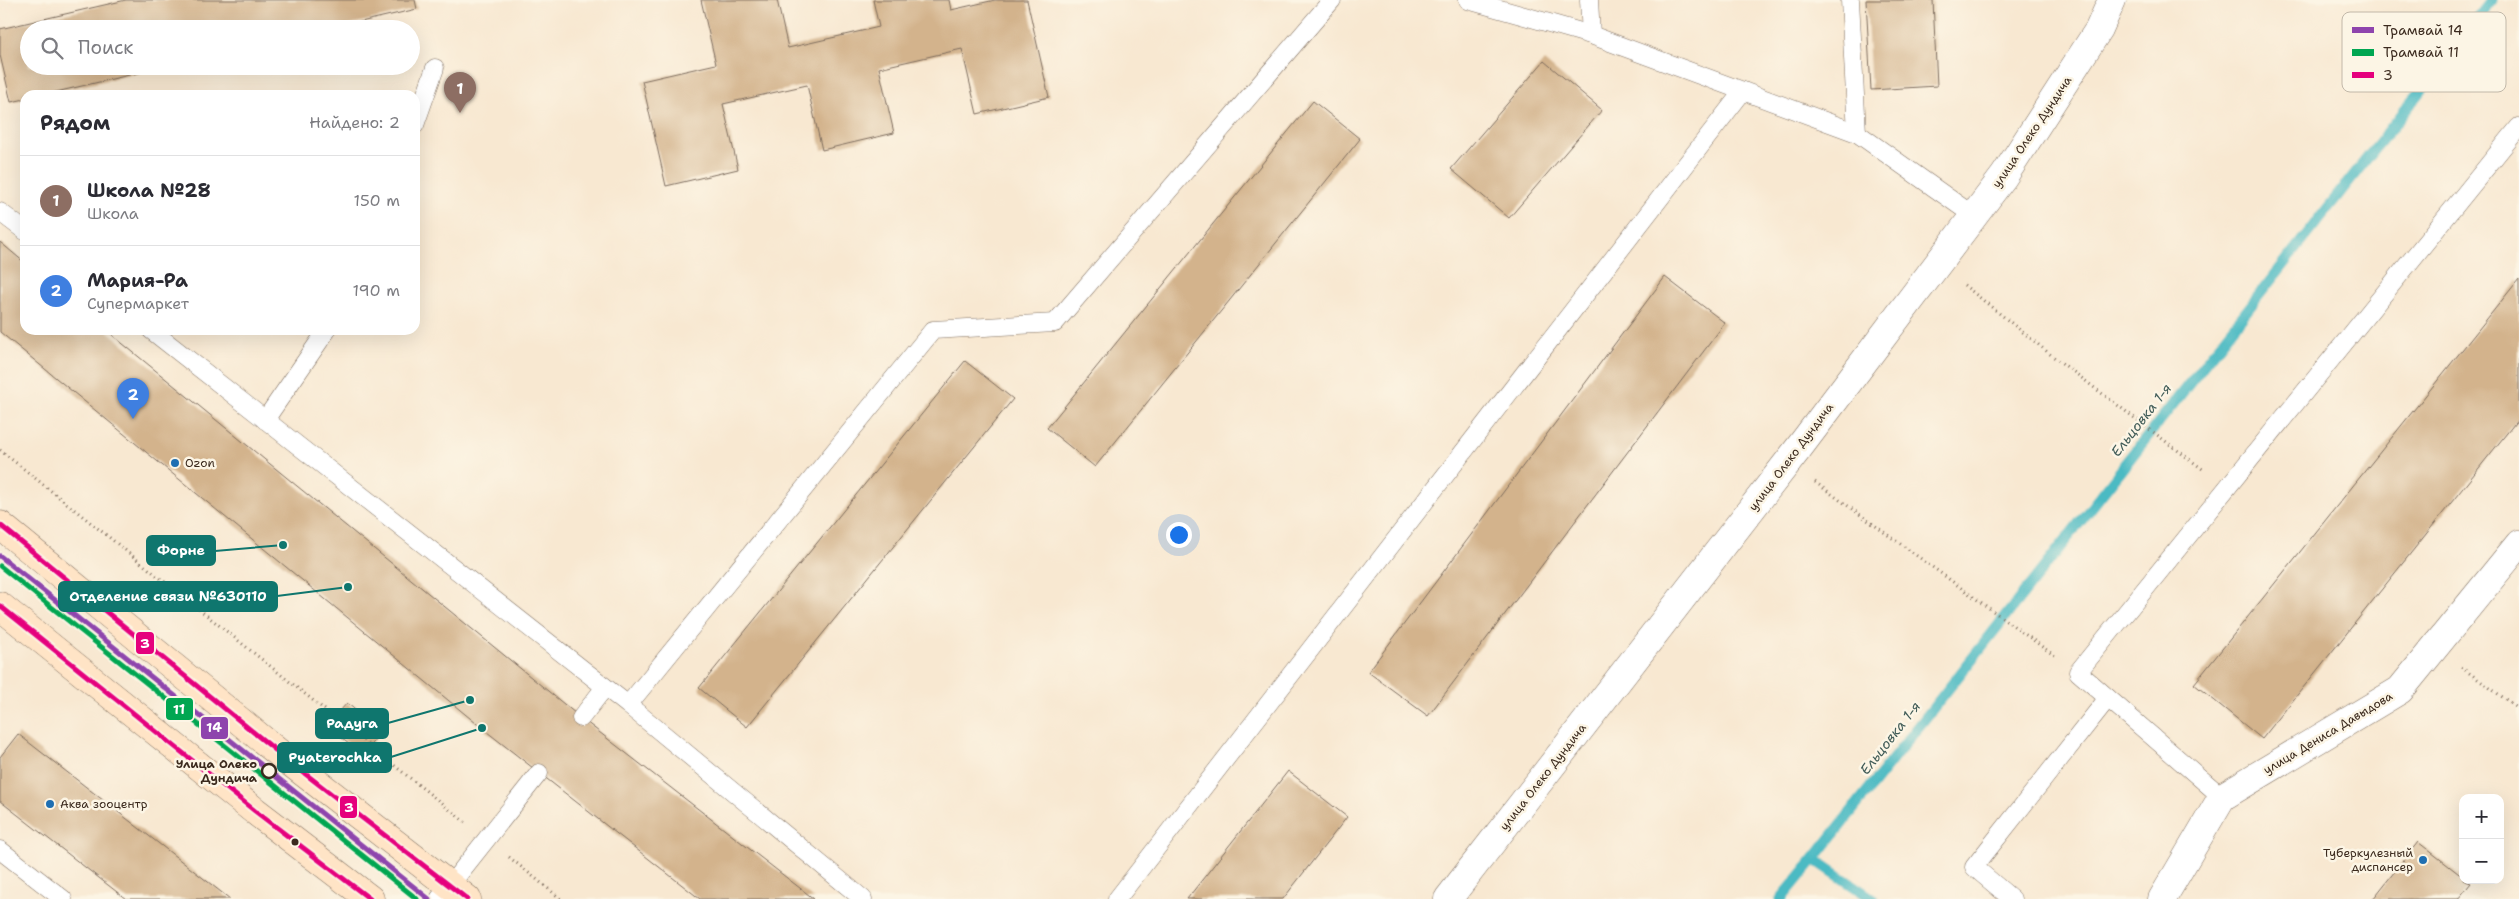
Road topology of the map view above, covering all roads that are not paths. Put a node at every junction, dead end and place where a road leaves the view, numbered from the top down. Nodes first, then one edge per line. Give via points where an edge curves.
1 (1332, 0) edge
2 (1468, 0) edge
3 (1589, 0) edge
4 (1850, 0) edge
5 (2112, 0) edge
6 (1591, 34) junction
7 (435, 68) dead end
8 (1743, 91) junction
9 (420, 111) edge
10 (2519, 127) edge
11 (1857, 133) junction
12 (0, 212) edge
13 (1974, 216) junction
14 (20, 227) edge
15 (157, 335) edge
16 (324, 335) edge
17 (265, 420) junction
18 (0, 526) edge
19 (2519, 544) edge
20 (0, 606) edge
21 (605, 687) junction
22 (2108, 698) junction
23 (628, 706) junction
24 (581, 718) dead end
25 (538, 773) dead end
26 (2222, 797) junction
27 (0, 850) edge
28 (452, 895) edge
29 (63, 899) edge
30 (370, 899) edge
31 (863, 899) edge
32 (1117, 899) edge
33 (1448, 899) edge
34 (2012, 899) edge
35 (2162, 899) edge

1 - 23 lane via 1055,323 933,330
2 - 6 lane
3 - 6 lane
4 - 11 lane
5 - 13 street, улица Олеко Дундича via 2100,29 2004,176
6 - 8 lane
7 - 9 lane
8 - 11 lane
8 - 32 lane
10 - 22 lane via 2078,672
11 - 13 lane
12 - 14 lane
13 - 33 street, улица Олеко Дундича via 1788,462
15 - 17 lane
16 - 17 lane
17 - 21 lane
18 - 28 main road
19 - 26 street, улица Дениса Давыдова via 2400,690
20 - 30 main road
21 - 23 lane
21 - 24 lane
22 - 26 lane
22 - 34 lane via 1974,867
23 - 31 lane
25 - 28 lane
26 - 35 street, улица Дениса Давыдова
27 - 29 lane

